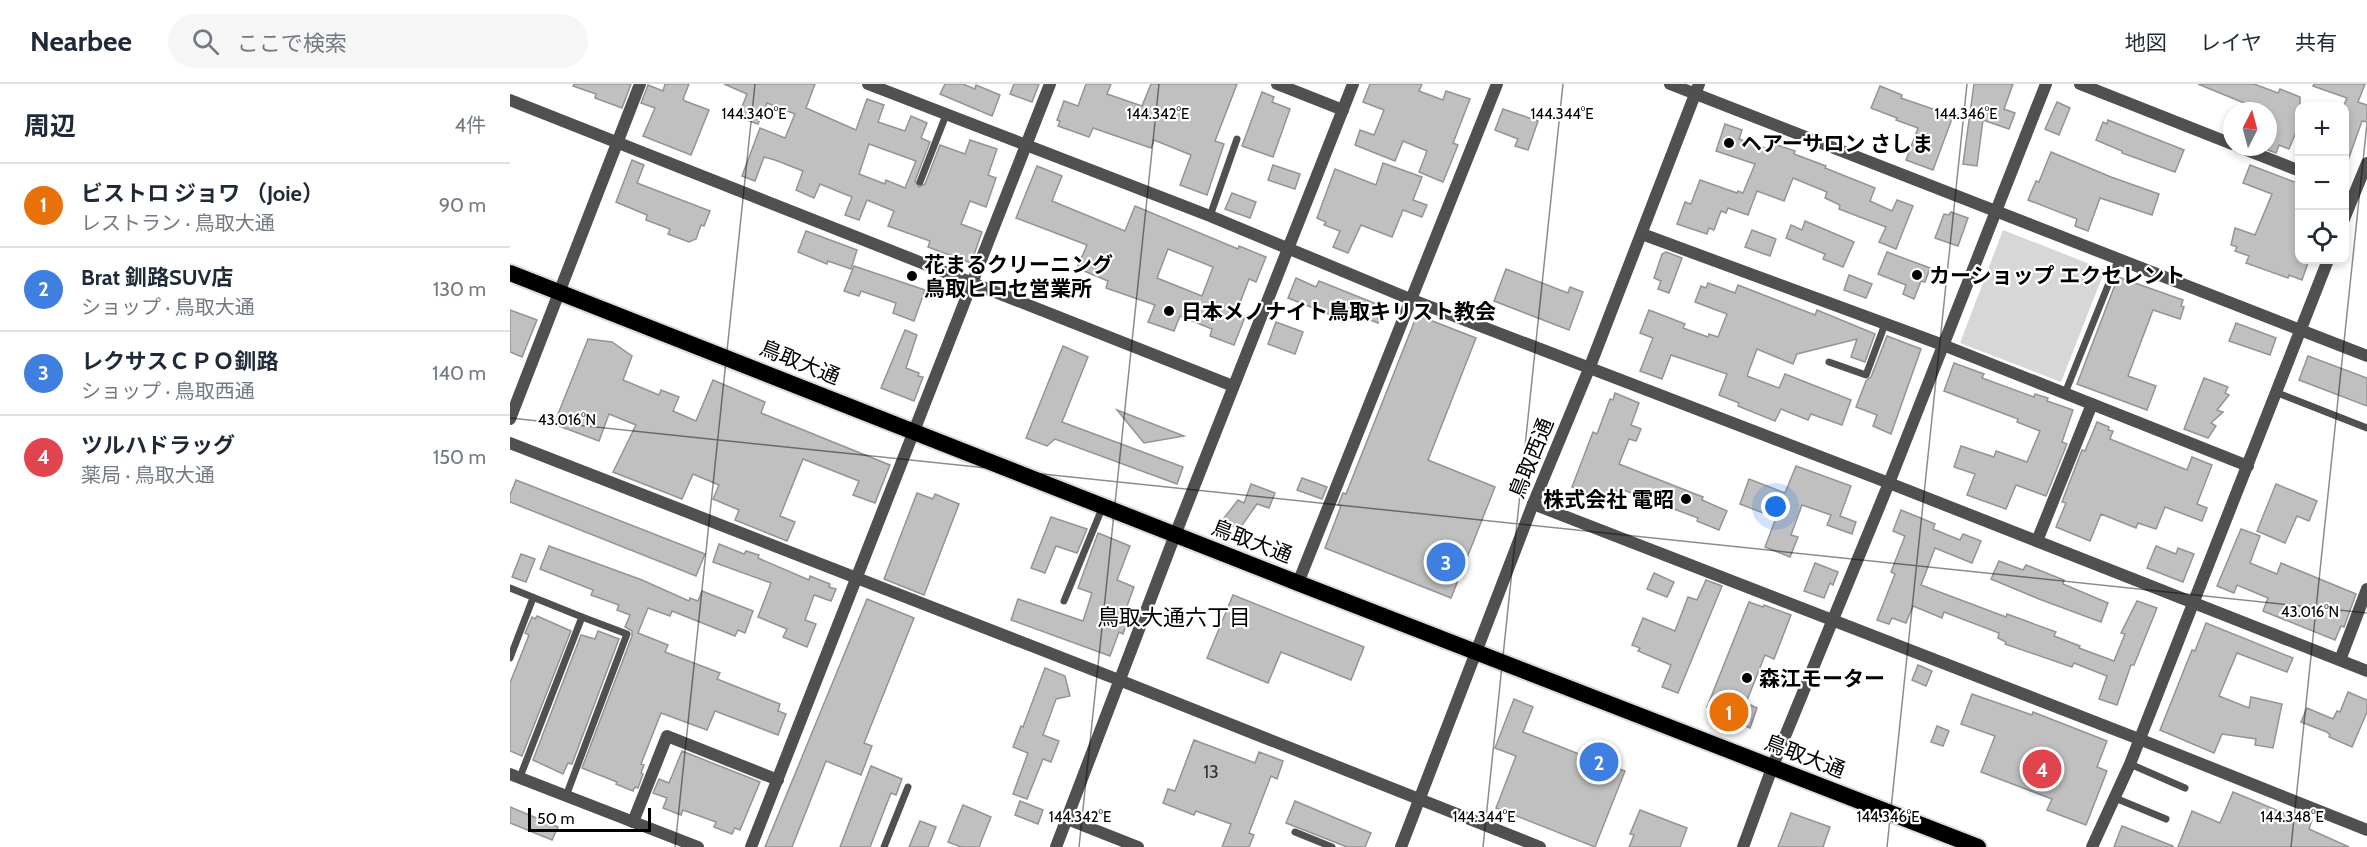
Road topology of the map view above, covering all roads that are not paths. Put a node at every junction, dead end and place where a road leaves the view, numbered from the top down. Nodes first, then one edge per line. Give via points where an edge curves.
1 (640, 84) edge
2 (868, 84) edge
3 (1050, 84) edge
4 (1277, 84) edge
5 (1353, 84) edge
6 (1497, 84) edge
7 (1670, 84) edge
8 (2046, 84) edge
9 (2080, 84) edge
10 (1697, 89) edge
11 (510, 100) edge
12 (1343, 110) junction
13 (946, 114) junction
14 (1237, 139) dead end
15 (2223, 140) edge
16 (618, 141) junction
17 (1026, 145) junction
18 (2262, 156) edge
19 (2367, 163) edge
20 (2295, 169) edge
21 (920, 182) dead end
22 (2350, 191) edge
23 (1996, 210) junction
24 (2346, 210) edge
25 (1209, 216) junction
26 (1642, 234) junction
27 (1289, 248) junction
28 (2119, 258) junction
29 (2326, 264) edge
30 (510, 273) edge
31 (972, 284) junction
32 (558, 291) junction
33 (1410, 299) junction
34 (1885, 324) junction
35 (2300, 329) junction
36 (1943, 345) junction
37 (2367, 356) edge
38 (1829, 362) dead end
39 (1589, 369) junction
40 (1233, 386) junction
41 (2276, 392) junction
42 (2065, 393) junction
43 (2092, 404) junction
44 (510, 418) edge
45 (2367, 428) edge
46 (915, 432) junction
47 (510, 444) edge
48 (2248, 466) junction
49 (1889, 483) junction
50 (1533, 504) junction
51 (1103, 506) junction
52 (1175, 535) junction
53 (2037, 541) junction
54 (857, 580) junction
55 (1298, 583) junction
56 (510, 588) edge
57 (2367, 589) edge
58 (533, 598) junction
59 (1064, 601) dead end
60 (2193, 602) junction
61 (582, 617) junction
62 (1833, 621) junction
63 (1476, 652) junction
64 (510, 658) edge
65 (2340, 660) junction
66 (2367, 671) edge
67 (1119, 680) junction
68 (2139, 739) junction
69 (2130, 764) junction
70 (1772, 768) junction
71 (515, 776) edge
72 (778, 780) junction
73 (908, 787) dead end
74 (2185, 788) dead end
75 (566, 796) junction
76 (2115, 798) junction
77 (1421, 800) junction
78 (1067, 819) junction
79 (2166, 819) dead end
80 (633, 822) junction
81 (2367, 830) edge
82 (1295, 832) dead end
83 (698, 847) edge
84 (751, 847) edge
85 (884, 847) edge
86 (1056, 847) edge
87 (1138, 847) edge
88 (1332, 847) edge
89 (1401, 847) edge
90 (1540, 847) edge
91 (1743, 847) edge
92 (1978, 847) edge
93 (2092, 847) edge

1 - 16 street
2 - 13 street
3 - 17 street
4 - 12 street
5 - 12 street
6 - 33 street
7 - 10 street
8 - 23 street
9 - 15 street
10 - 23 street
10 - 26 street, 鳥取西通
11 - 16 street
12 - 27 street
13 - 17 street
13 - 21 lane
14 - 25 lane
16 - 31 street
16 - 32 street
17 - 25 street
17 - 31 street
18 - 20 street
19 - 22 street
22 - 24 street
23 - 28 street
23 - 36 street
25 - 27 street
26 - 34 street
26 - 39 street, 鳥取西通
27 - 33 street
27 - 40 street
28 - 35 street
28 - 42 lane
29 - 35 street
30 - 32 highway, 鳥取大通
31 - 40 street
31 - 46 street
32 - 44 street
32 - 46 highway, 鳥取大通
33 - 39 street
33 - 55 street
34 - 36 street
34 - 38 lane via 1866,375
35 - 37 street
35 - 41 street
36 - 42 street
36 - 49 street
39 - 49 street
39 - 50 street, 鳥取西通
40 - 52 street
41 - 45 lane
41 - 48 street
42 - 43 street
43 - 48 street
43 - 53 street
46 - 51 highway, 鳥取大通
46 - 54 street
47 - 54 street
48 - 60 street
49 - 53 street
49 - 62 street
50 - 62 street
50 - 63 street, 鳥取西通
51 - 52 highway, 鳥取大通
51 - 59 lane
52 - 55 highway, 鳥取大通
52 - 67 street
53 - 60 street
54 - 67 street
54 - 72 street
55 - 63 highway, 鳥取大通
56 - 58 lane
57 - 65 street
58 - 61 lane
58 - 64 lane
60 - 65 street
60 - 68 street
61 - 71 lane
61 - 75 lane via 627,634
62 - 68 street
62 - 70 street
63 - 70 highway, 鳥取大通
63 - 77 street, 鳥取西通
65 - 66 street
67 - 77 street
67 - 78 street
68 - 69 street
68 - 81 street
69 - 74 lane
69 - 76 street
70 - 91 street
70 - 92 highway, 鳥取大通
71 - 75 street
72 - 80 street via 667,736
72 - 84 street
73 - 85 lane
75 - 80 street
76 - 79 lane
76 - 93 street
77 - 89 street, 鳥取西通
77 - 90 street
78 - 86 street
78 - 87 street
80 - 83 street
82 - 88 lane

